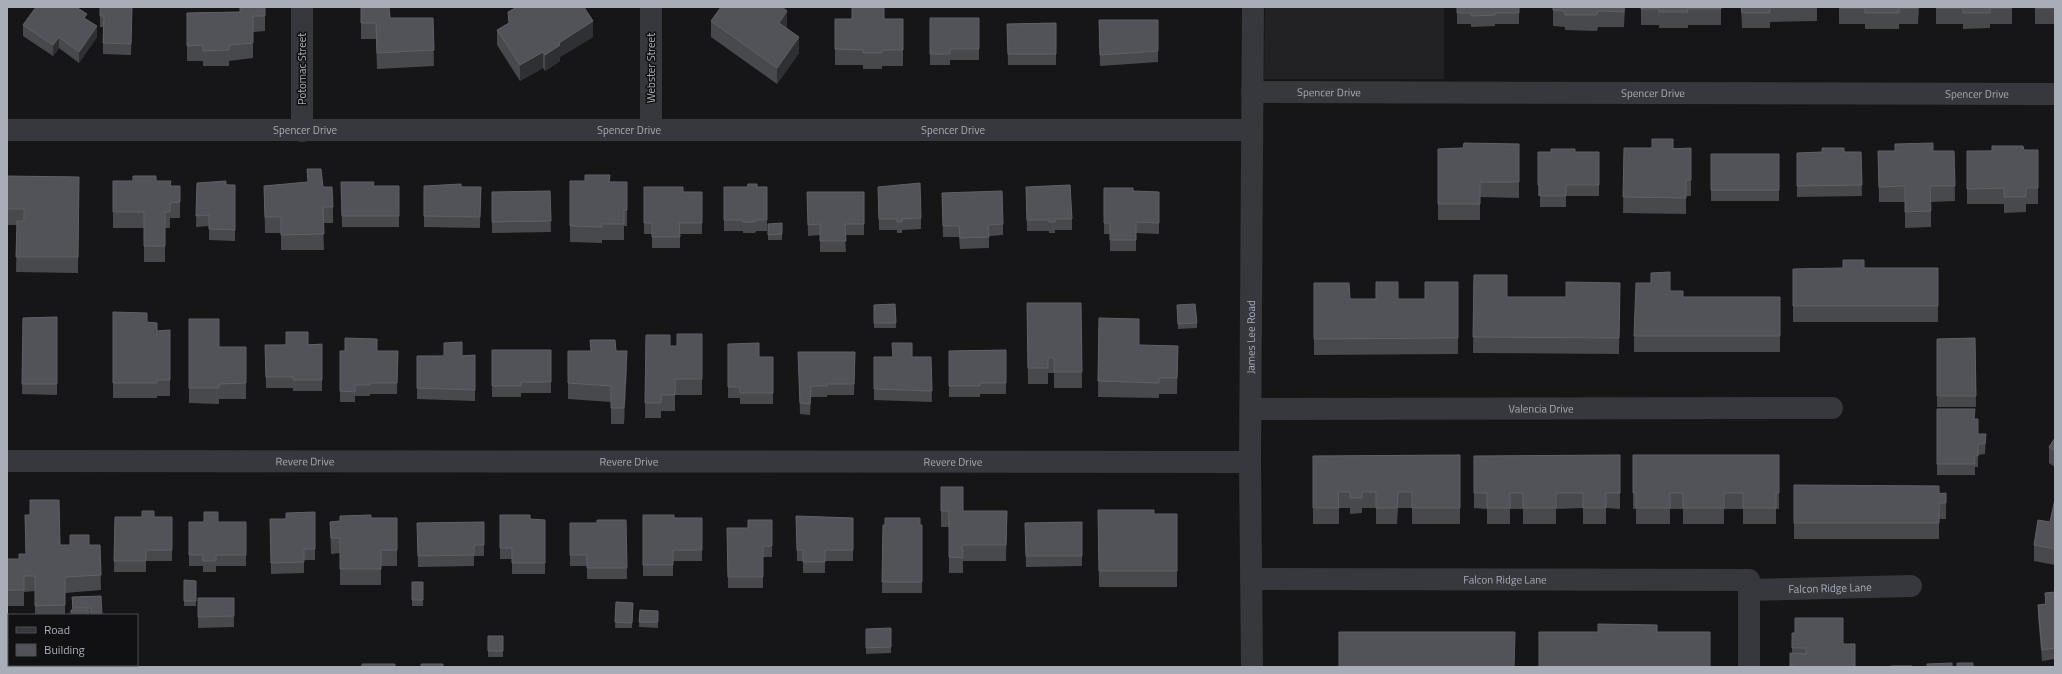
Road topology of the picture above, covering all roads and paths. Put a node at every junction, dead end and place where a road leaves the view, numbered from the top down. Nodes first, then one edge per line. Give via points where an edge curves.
1 (302, 7) edge
2 (651, 7) edge
3 (1253, 7) edge
4 (1252, 92) junction
5 (2055, 94) edge
6 (7, 130) edge
7 (651, 130) junction
8 (1251, 130) junction
9 (302, 131) junction
10 (1832, 408) dead end
11 (1251, 409) junction
12 (7, 462) edge
13 (1250, 462) junction
14 (1251, 578) junction
15 (1910, 586) dead end
16 (1749, 590) junction
17 (1252, 667) edge
18 (1749, 667) edge

1 - 9 street, Potomac Street
2 - 7 street, Webster Street
3 - 4 street, James Lee Road
4 - 5 street, Spencer Drive
4 - 8 street, James Lee Road
6 - 9 street, Spencer Drive
7 - 8 street, Spencer Drive
7 - 9 street, Spencer Drive
8 - 11 street, James Lee Road
10 - 11 street, Valencia Drive
11 - 13 street, James Lee Road
12 - 13 street, Revere Drive
13 - 14 street, James Lee Road
14 - 16 street, Falcon Ridge Lane via 1749,580
14 - 17 street, James Lee Road
15 - 16 street, Falcon Ridge Lane
16 - 18 street

